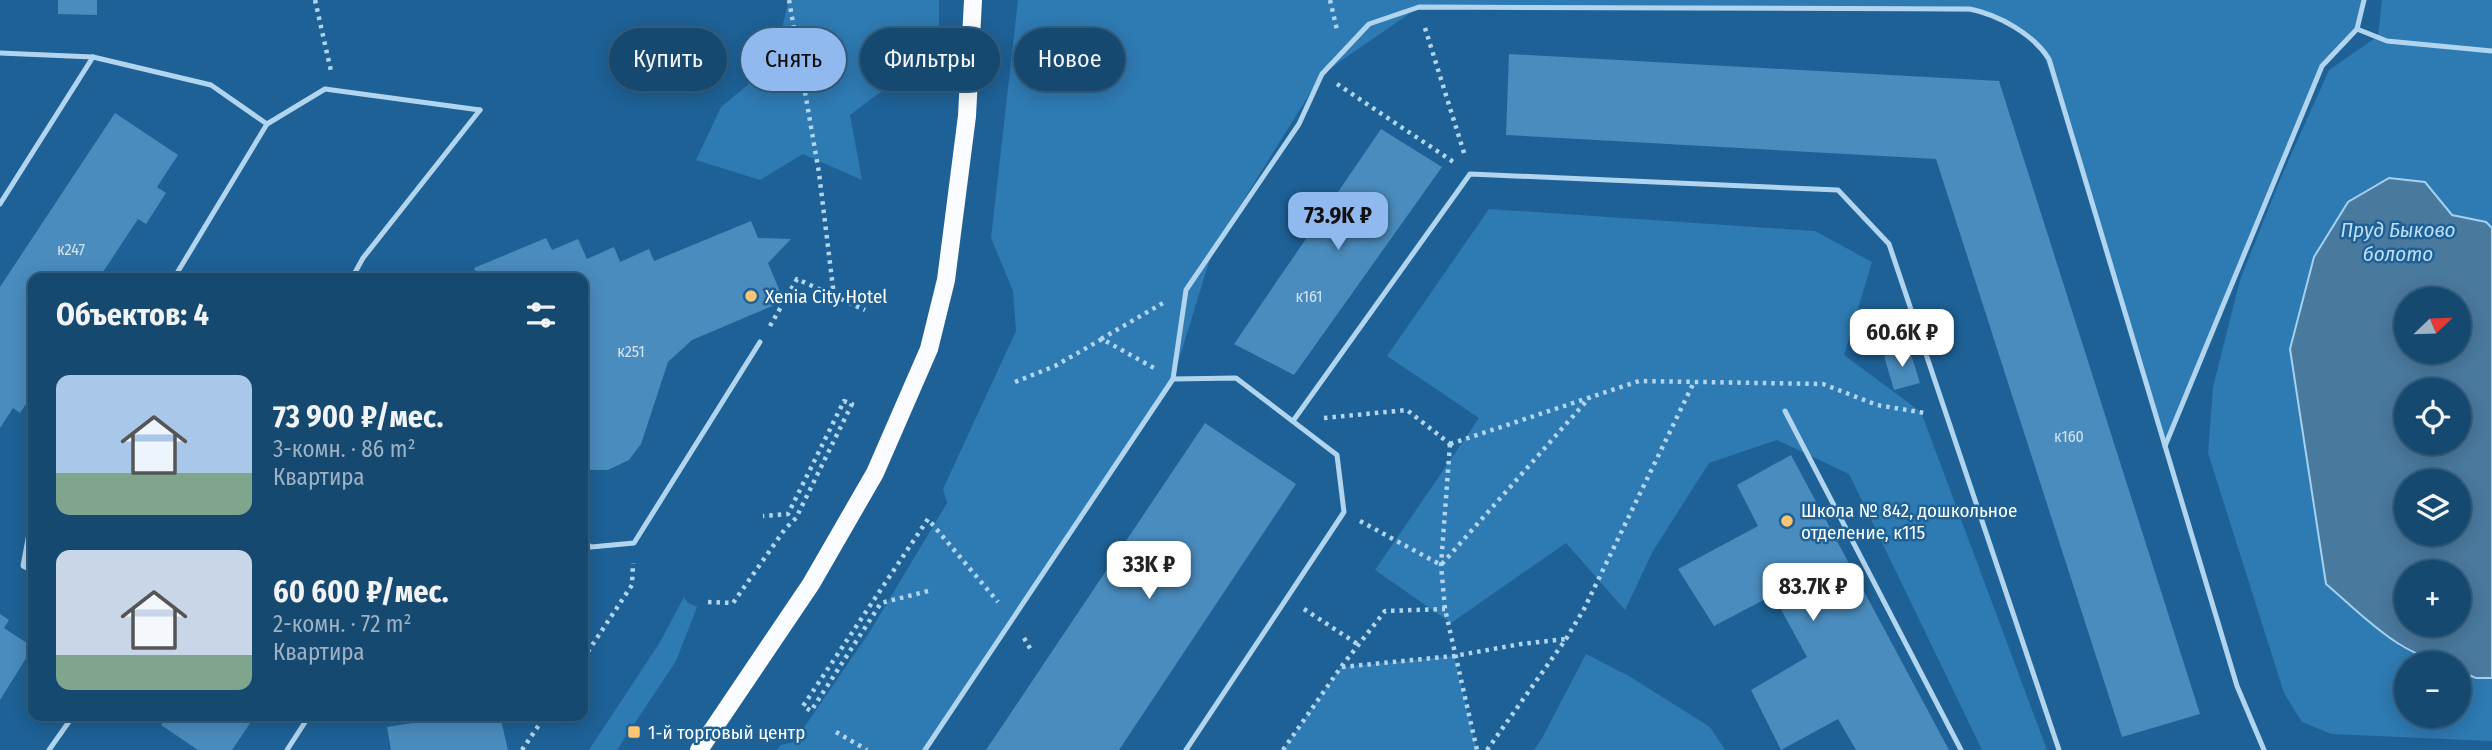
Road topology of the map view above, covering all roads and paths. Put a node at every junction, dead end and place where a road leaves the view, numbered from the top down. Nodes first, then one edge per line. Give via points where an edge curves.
1 (315, 0) edge
2 (789, 0) edge
3 (973, 0) edge
4 (2364, 0) edge
5 (1419, 7) junction
6 (2357, 29) junction
7 (2492, 51) edge
8 (0, 53) edge
9 (93, 57) junction
10 (1322, 74) junction
11 (335, 90) junction
12 (267, 124) junction
13 (1470, 174) junction
14 (0, 204) edge
15 (177, 273) edge
16 (355, 273) edge
17 (1186, 290) junction
18 (834, 296) junction
19 (865, 310) dead end
20 (1102, 338) junction
21 (760, 342) joint
22 (1173, 379) junction
23 (1015, 382) dead end
24 (1694, 382) junction
25 (1591, 397) junction
26 (1785, 411) dead end
27 (1946, 417) junction
28 (1293, 421) junction
29 (1450, 444) junction
30 (2165, 446) junction
31 (1343, 512) junction
32 (763, 516) dead end
33 (28, 539) edge
34 (634, 543) junction
35 (588, 545) edge
36 (1441, 565) junction
37 (28, 568) edge
38 (928, 591) dead end
39 (1287, 598) junction
40 (708, 602) dead end
41 (1445, 609) junction
42 (1012, 620) junction
43 (1566, 639) junction
44 (1359, 645) junction
45 (1031, 650) dead end
46 (588, 651) edge
47 (1454, 656) junction
48 (1341, 667) junction
49 (69, 721) edge
50 (306, 721) edge
51 (542, 721) edge
52 (836, 732) dead end
53 (49, 750) edge
54 (287, 750) edge
55 (522, 750) edge
56 (699, 750) edge
57 (867, 750) edge
58 (925, 750) edge
59 (1186, 750) edge
60 (1283, 750) edge
61 (1477, 750) edge
62 (1487, 750) edge
63 (1961, 750) edge
64 (2059, 750) edge
65 (2264, 750) edge

1 - 11 path
2 - 18 path via 820,173
3 - 56 main road via 967,116 952,239 929,349 876,473 811,584
4 - 6 lane
5 - 10 lane via 1369,24
5 - 13 path
5 - 30 lane via 1970,9 1991,13 2041,47 2049,59
6 - 7 lane via 2387,41
6 - 30 lane via 2322,66
8 - 9 lane
9 - 12 lane via 211,85
9 - 14 lane
10 - 13 path
10 - 17 lane via 1299,124
11 - 12 lane via 325,89
11 - 16 lane via 480,110
12 - 15 lane
13 - 27 lane via 1838,190 1889,244
13 - 28 lane
17 - 20 path
17 - 22 lane
18 - 19 path
18 - 21 path via 797,279
20 - 22 path
20 - 23 path via 1055,366
21 - 34 lane
22 - 28 lane via 1236,378
22 - 42 lane
24 - 25 path via 1639,381
24 - 27 path via 1823,384 1877,405
24 - 43 path
25 - 29 path
25 - 36 path
26 - 63 lane
27 - 64 lane
28 - 29 path via 1407,410
28 - 31 lane via 1337,455
29 - 36 path
30 - 65 lane via 2237,686
31 - 36 path
31 - 39 lane
32 - 40 path via 788,514 844,401 852,404 796,519 733,603
33 - 37 lane via 23,566
34 - 35 lane
34 - 46 path via 632,585
36 - 41 path
38 - 42 path via 881,603 811,711 803,706 928,519
39 - 44 path
39 - 59 lane
41 - 44 path via 1385,611
41 - 47 path
42 - 45 path
42 - 58 lane
43 - 47 path
43 - 62 path
44 - 48 path
47 - 48 path
47 - 61 path
48 - 60 path
49 - 53 lane
50 - 54 lane
51 - 55 path
52 - 57 path

